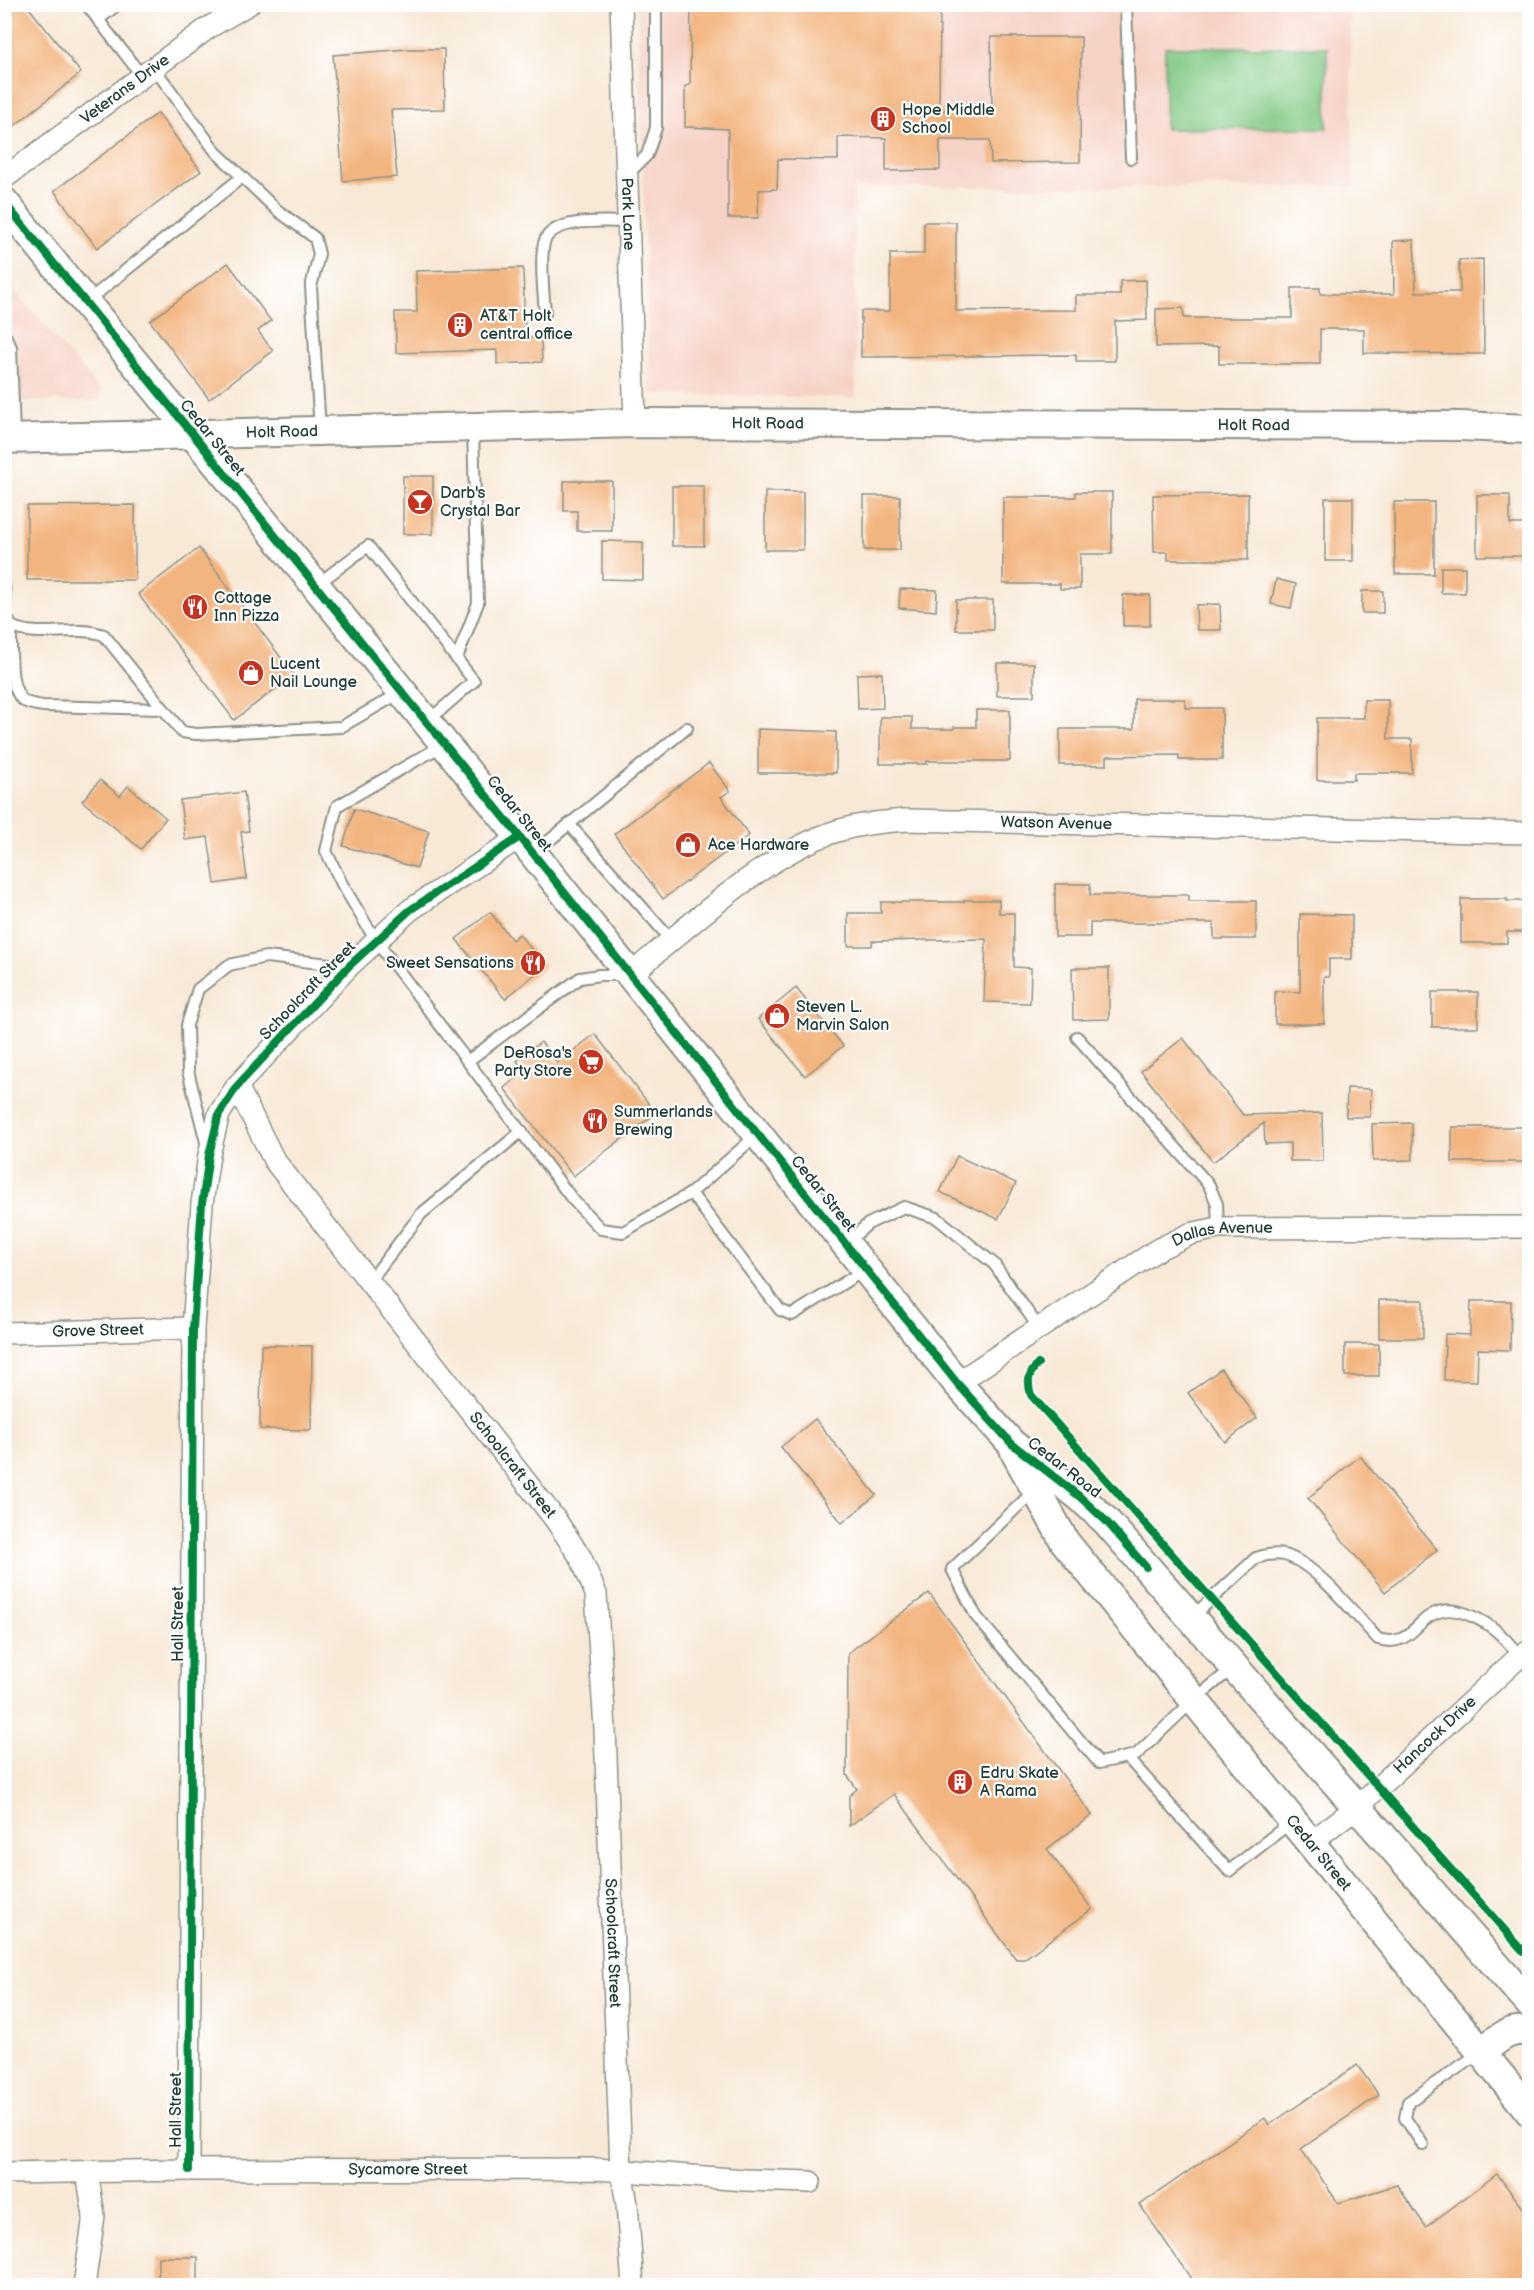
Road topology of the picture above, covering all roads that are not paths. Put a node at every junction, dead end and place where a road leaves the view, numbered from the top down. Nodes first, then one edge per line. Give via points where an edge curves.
1 (86, 4) edge
2 (118, 4) edge
3 (249, 4) edge
4 (621, 4) edge
5 (656, 4) edge
6 (1126, 4) edge
7 (98, 20) junction
8 (148, 72) junction
9 (1131, 159) dead end
10 (627, 175) junction
11 (242, 177) junction
12 (4, 178) edge
13 (4, 202) edge
14 (628, 222) junction
15 (85, 303) junction
16 (545, 314) dead end
17 (4, 334) edge
18 (635, 423) junction
19 (473, 427) junction
20 (1530, 429) edge
21 (320, 431) junction
22 (191, 435) junction
23 (9, 439) edge
24 (4, 585) edge
25 (315, 586) junction
26 (11, 626) junction
27 (457, 658) junction
28 (402, 692) junction
29 (162, 710) junction
30 (426, 722) junction
31 (687, 728) dead end
32 (444, 744) junction
33 (569, 824) junction
34 (1530, 833) edge
35 (527, 845) junction
36 (376, 941) junction
37 (672, 941) junction
38 (349, 966) junction
39 (630, 975) junction
40 (1077, 1037) dead end
41 (469, 1060) junction
42 (237, 1086) junction
43 (522, 1131) junction
44 (758, 1134) junction
45 (209, 1155) junction
46 (691, 1193) junction
47 (1530, 1227) edge
48 (1218, 1228) junction
49 (846, 1243) junction
50 (866, 1268) junction
51 (369, 1282) junction
52 (193, 1328) junction
53 (1039, 1328) junction
54 (4, 1333) edge
55 (957, 1383) junction
56 (1011, 1444) joint
57 (1044, 1483) junction
58 (1109, 1594) joint
59 (1191, 1618) junction
60 (1525, 1653) edge
61 (1234, 1667) junction
62 (1195, 1699) junction
63 (1127, 1757) junction
64 (1357, 1807) junction
65 (1293, 1820) junction
66 (1311, 1842) junction
67 (1530, 2004) edge
68 (1530, 2032) edge
69 (1481, 2052) junction
70 (1530, 2112) edge
71 (1423, 2145) dead end
72 (189, 2170) junction
73 (621, 2170) junction
74 (87, 2172) junction
75 (4, 2173) edge
76 (810, 2182) dead end
77 (84, 2286) edge
78 (633, 2286) edge

1 - 7 lane
2 - 7 lane
3 - 8 street, Veterans Drive
4 - 10 street, Park Lane
5 - 10 lane via 656,128 647,154
6 - 9 lane
7 - 8 lane
8 - 11 lane
8 - 12 street, Veterans Drive
10 - 14 street, Park Lane
11 - 15 lane
11 - 21 lane via 315,238 319,254 311,287
13 - 15 main road, Cedar Street
14 - 16 lane via 575,223 546,237
14 - 18 street, Park Lane
15 - 22 main road, Cedar Street
17 - 23 lane via 11,347
18 - 19 main road, Holt Road
18 - 20 main road, Holt Road
19 - 21 main road, Holt Road
19 - 27 lane via 478,603
21 - 22 main road, Holt Road
22 - 23 main road, Holt Road
22 - 25 main road, Cedar Street
24 - 26 lane via 6,616
25 - 27 lane via 368,546
25 - 28 main road, Cedar Street
26 - 29 lane via 23,632 90,630 104,635
26 - 29 lane via 13,677 16,691 25,702
27 - 30 lane via 474,681
28 - 29 lane via 341,727 196,734 182,732
28 - 30 main road, Cedar Street
30 - 32 main road, Cedar Street
31 - 33 lane
32 - 35 main road, Cedar Street
32 - 36 lane via 337,806 326,851
33 - 35 lane
33 - 37 lane
34 - 37 street, Watson Avenue via 905,820 867,824 835,832 767,866
35 - 36 street, Schoolcraft Street via 410,910
35 - 39 main road, Cedar Street
36 - 38 street, Schoolcraft Street
36 - 41 lane
37 - 39 street, Watson Avenue
38 - 42 street, Schoolcraft Street
38 - 45 lane via 266,957 229,965 198,989 187,1025 188,1071
39 - 41 lane via 580,978
39 - 44 main road, Cedar Street
40 - 48 lane via 1209,1185 1217,1204
41 - 43 lane
42 - 45 street, Hall Street via 219,1114
42 - 51 street, Schoolcraft Street via 274,1160
43 - 46 lane via 573,1200 602,1229 623,1232
43 - 51 lane via 421,1214
44 - 46 lane
44 - 49 main road, Cedar Street
45 - 52 street, Hall Street via 201,1203
46 - 50 lane via 780,1310 792,1315
47 - 48 street, Dallas Avenue
48 - 53 street, Dallas Avenue via 1190,1233 1157,1250
49 - 50 main road, Cedar Street
49 - 53 lane via 868,1224 904,1208 937,1218 994,1263
50 - 55 main road, Cedar Street
51 - 73 street, Schoolcraft Street via 555,1519 581,1558 596,1594 605,1729
52 - 54 street, Grove Street
52 - 72 street, Hall Street
53 - 55 street, Dallas Avenue
55 - 56 main road, Cedar Street
56 - 57 main road, Cedar Road
57 - 58 main road, Cedar Road via 1065,1542
57 - 59 main road, Cedar Road via 1079,1496
57 - 63 lane via 952,1569 976,1616 1099,1763
58 - 62 main road, Cedar Street
59 - 60 lane via 1256,1558 1283,1555 1297,1560 1320,1578 1378,1639 1400,1641 1442,1611 1459,1612 1492,1627
59 - 61 main road
60 - 64 street, Hancock Drive
61 - 62 lane
61 - 64 main road
62 - 63 lane via 1136,1755
62 - 65 main road, Cedar Street
63 - 65 lane via 1229,1871
64 - 66 street, Hancock Drive
64 - 67 main road
65 - 66 main road, Cedar Street
66 - 69 main road, Cedar Street
68 - 69 main road via 1508,2032
69 - 70 main road, Cedar Street
69 - 71 lane via 1408,2102 1405,2118
72 - 73 street, Sycamore Street
72 - 74 street, Sycamore Street
73 - 76 street, Sycamore Street
73 - 78 street, Schoolcraft Street
74 - 75 street, Sycamore Street
74 - 77 street via 94,2216

